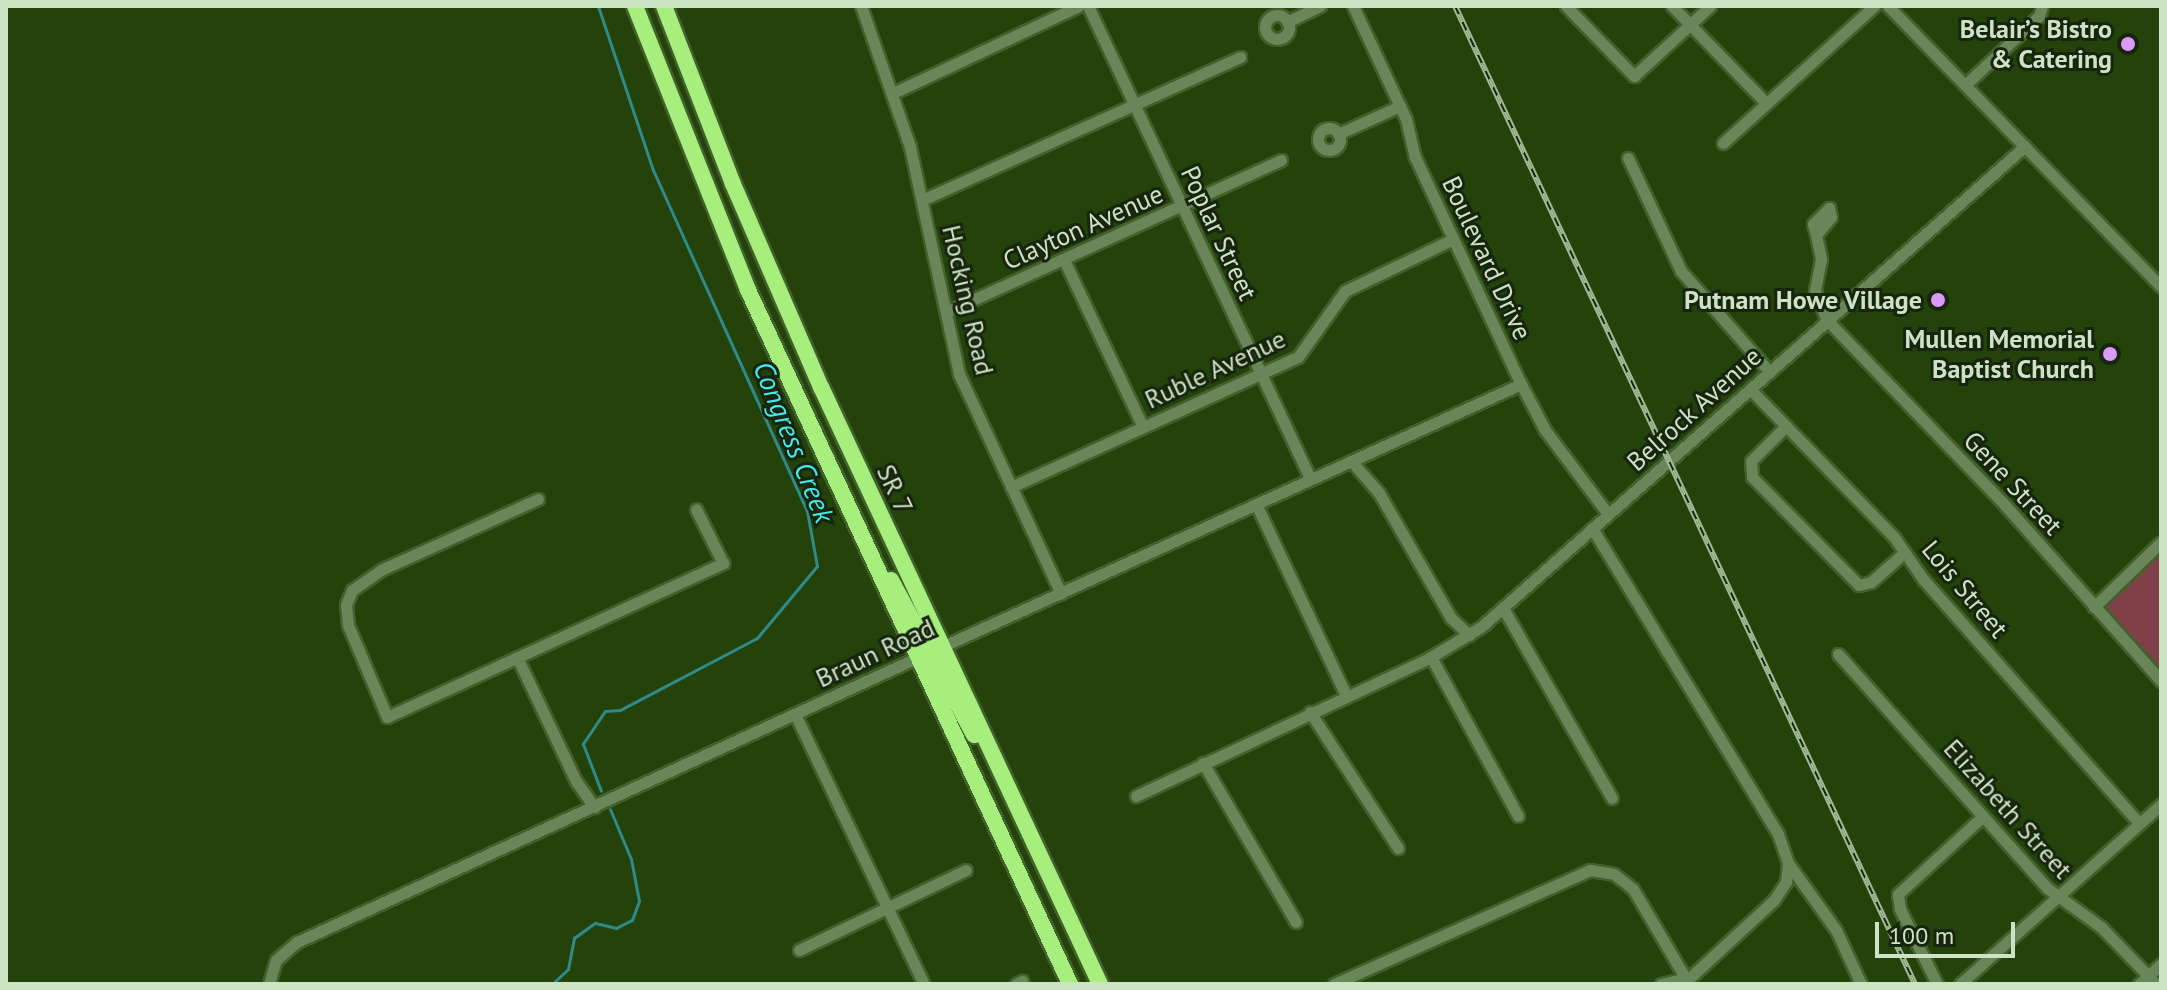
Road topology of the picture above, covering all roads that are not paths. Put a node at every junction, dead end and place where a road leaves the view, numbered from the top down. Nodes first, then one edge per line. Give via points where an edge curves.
1 (635, 6) edge
2 (664, 6) edge
3 (861, 6) edge
4 (1079, 6) edge
5 (1088, 6) edge
6 (1320, 6) edge
7 (1353, 6) edge
8 (1566, 6) edge
9 (1672, 6) edge
10 (1710, 6) edge
11 (1874, 6) edge
12 (1888, 6) edge
13 (2042, 6) edge
14 (1287, 22) dead end
15 (1690, 24) junction
16 (1240, 57) dead end
17 (1965, 85) junction
18 (893, 93) junction
19 (1766, 103) junction
20 (1136, 105) junction
21 (1400, 106) junction
22 (1338, 134) dead end
23 (1723, 143) dead end
24 (2025, 146) junction
25 (1628, 158) dead end
26 (1281, 160) dead end
27 (922, 200) junction
28 (1182, 206) junction
29 (1816, 235) dead end
30 (1453, 239) junction
31 (1064, 260) junction
32 (2161, 287) edge
33 (946, 312) junction
34 (1827, 320) junction
35 (1769, 371) junction
36 (1261, 375) junction
37 (1521, 384) junction
38 (1750, 389) junction
39 (1786, 426) junction
40 (1143, 427) junction
41 (1353, 463) junction
42 (1310, 478) junction
43 (1011, 487) junction
44 (538, 499) dead end
45 (1256, 504) junction
46 (696, 509) dead end
47 (1608, 514) junction
48 (1592, 528) junction
49 (2161, 542) edge
50 (1905, 552) junction
51 (1061, 594) junction
52 (2094, 607) junction
53 (1503, 608) junction
54 (1469, 635) junction
55 (930, 652) junction
56 (1838, 654) dead end
57 (517, 657) junction
58 (1431, 657) junction
59 (2161, 681) edge
60 (1346, 695) junction
61 (1310, 712) junction
62 (795, 714) junction
63 (1203, 763) junction
64 (1136, 796) dead end
65 (1612, 798) dead end
66 (2161, 804) edge
67 (594, 807) junction
68 (1518, 816) dead end
69 (1983, 816) junction
70 (2139, 823) junction
71 (1398, 848) dead end
72 (1788, 863) junction
73 (966, 870) dead end
74 (2058, 897) junction
75 (888, 906) junction
76 (1296, 922) dead end
77 (799, 950) dead end
78 (2161, 964) edge
79 (2147, 981) edge
80 (1686, 982) edge
81 (269, 984) edge
82 (924, 984) edge
83 (1070, 984) edge
84 (1100, 984) edge
85 (1334, 984) edge
86 (1661, 984) edge
87 (1861, 984) edge
88 (1937, 984) edge
89 (1960, 984) edge

1 - 55 highway, SR 7 / SR 7 via 717,217 847,508
2 - 55 highway, SR 7 / SR 7
3 - 18 street, Hocking Road
4 - 18 street
5 - 20 street, Poplar Street
6 - 14 street
7 - 21 street, Boulevard Drive
8 - 15 street via 1636,75
9 - 15 street
10 - 15 street
11 - 19 street
12 - 17 street
13 - 17 street via 2039,16
15 - 19 street
16 - 20 street
17 - 24 street
18 - 27 street, Hocking Road
19 - 23 street
20 - 27 street
20 - 28 street, Poplar Street
21 - 22 street
21 - 30 street, Boulevard Drive via 1413,152
24 - 32 street
24 - 34 street, Belrock Avenue
25 - 35 street via 1681,271
26 - 28 street, Clayton Avenue
27 - 33 street, Hocking Road
28 - 31 street, Clayton Avenue
28 - 36 street, Poplar Street
29 - 34 street via 1821,259 1815,291
30 - 36 street, Ruble Avenue via 1345,291 1310,346
30 - 37 street, Boulevard Drive
31 - 33 street, Clayton Avenue
31 - 40 street
33 - 43 street, Hocking Road via 959,374
34 - 35 street, Belrock Avenue
34 - 52 street, Gene Street via 2004,504
35 - 38 street, Belrock Avenue
36 - 40 street, Ruble Avenue
36 - 42 street, Poplar Street
37 - 41 street, Braun Road
37 - 47 street, Boulevard Drive via 1545,430
38 - 39 street, Lois Street
38 - 47 street, Belrock Avenue
39 - 50 street, Lois Street
39 - 50 street via 1751,461 1752,477 1859,585 1871,582
40 - 43 street, Ruble Avenue
41 - 42 street, Braun Road
41 - 54 street via 1379,493 1451,618
42 - 45 street, Braun Road
43 - 51 street, Hocking Road
44 - 57 street via 365,578 346,605 354,643 387,717
45 - 51 street, Braun Road
45 - 60 street
46 - 57 street via 723,563
47 - 48 street, Belrock Avenue
48 - 53 street
48 - 72 street via 1778,834
49 - 52 street
50 - 70 street, Lois Street via 1925,582
51 - 55 street, Braun Road
52 - 59 street, Gene Street
53 - 54 street
53 - 65 street
54 - 58 street
55 - 62 street, Braun Road
55 - 83 highway, SR 7 / SR 7
55 - 84 highway, SR 7 / SR 7 via 1013,797
56 - 69 street, Elizabeth Street
57 - 67 street via 576,781
58 - 60 street
58 - 68 street
60 - 61 street
61 - 63 street
61 - 71 street
62 - 67 street, Braun Road
62 - 75 street
63 - 64 street
63 - 76 street
66 - 70 street
67 - 81 street, Braun Road via 297,942 276,960
69 - 74 street, Elizabeth Street
69 - 88 street via 1898,894
70 - 74 street
72 - 80 street via 1786,882 1774,900
72 - 87 street via 1829,919
73 - 75 street
74 - 79 street, Elizabeth Street via 2101,927
74 - 89 street
75 - 77 street
75 - 82 street
78 - 79 street
80 - 85 street via 1633,889 1602,871 1578,873
80 - 86 street

